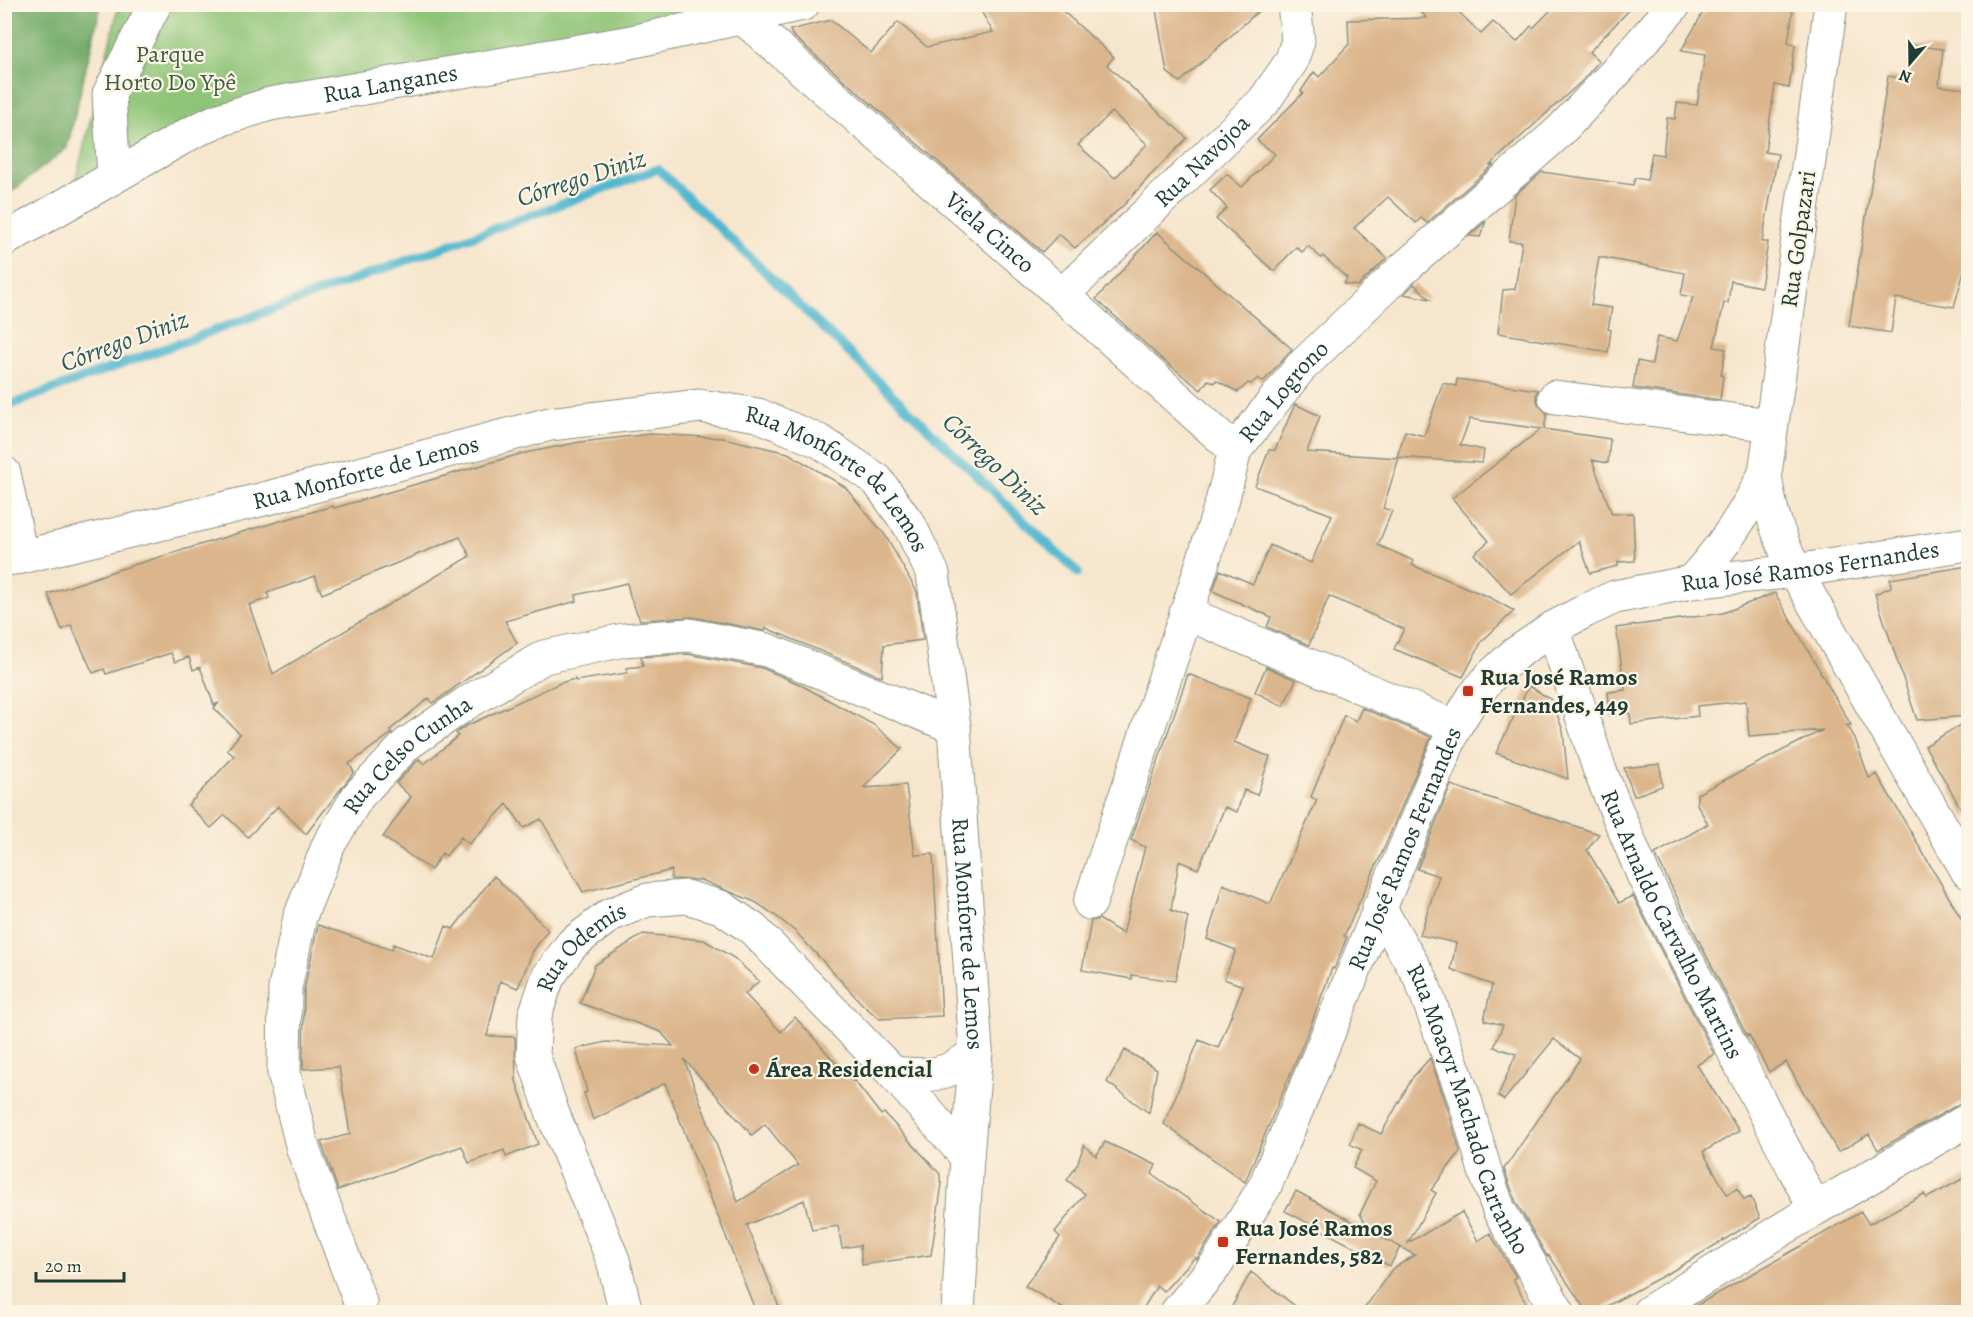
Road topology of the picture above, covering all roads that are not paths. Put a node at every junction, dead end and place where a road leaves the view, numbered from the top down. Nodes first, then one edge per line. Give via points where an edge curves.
1 (155, 4) edge
2 (803, 4) edge
3 (1294, 4) edge
4 (1675, 4) edge
5 (1831, 4) edge
6 (743, 18) junction
7 (114, 177) junction
8 (4, 240) edge
9 (1062, 295) junction
10 (1556, 397) dead end
11 (1771, 425) junction
12 (1235, 450) junction
13 (4, 473) edge
14 (1765, 473) junction
15 (1968, 544) edge
16 (13, 558) edge
17 (1795, 571) junction
18 (1691, 582) junction
19 (1186, 613) junction
20 (1553, 628) junction
21 (954, 727) junction
22 (1455, 727) junction
23 (1968, 872) edge
24 (1090, 903) dead end
25 (1379, 907) junction
26 (976, 1051) junction
27 (893, 1073) junction
28 (1968, 1120) edge
29 (967, 1157) junction
30 (1815, 1209) junction
31 (360, 1302) dead end
32 (958, 1309) edge
33 (626, 1312) edge
34 (1177, 1312) edge
35 (1558, 1312) edge
36 (1649, 1312) edge

1 - 7 street via 109,94
2 - 6 street, Rua Langanes
3 - 9 street, Rua Navojoa via 1298,41 1291,62 1264,101
4 - 12 street, Rua Logrono via 1559,132 1401,271 1300,368
5 - 11 street, Rua Golpazari
6 - 7 street, Rua Langanes via 626,43 270,104 216,121
6 - 9 street, Viela Cinco
7 - 8 street, Rua Langanes
9 - 12 street, Viela Cinco
10 - 11 street
11 - 14 street, Rua Golpazari
12 - 19 street, Rua Logrono
13 - 16 street
14 - 17 street, Rua Golpazari via 1773,522
14 - 18 street, Rua Golpazari via 1727,539
15 - 17 street, Rua José Ramos Fernandes
16 - 21 street, Rua Monforte de Lemos via 264,499 550,424 700,406 758,415 821,442 877,480 910,526 933,574
17 - 18 street, Rua José Ramos Fernandes
17 - 23 street, Rua Golpazari
18 - 20 street, Rua José Ramos Fernandes via 1615,597
19 - 22 street
19 - 24 street, Rua Logrono
20 - 22 street, Rua José Ramos Fernandes via 1491,676
20 - 30 street, Rua Arnaldo Carvalho Martins via 1600,771 1644,877
21 - 26 street, Rua Monforte de Lemos
21 - 31 street, Rua Celso Cunha via 767,650 690,635 624,640 544,657 407,744 358,796 329,844 300,917 285,988 284,1073 303,1149
22 - 25 street, Rua José Ramos Fernandes
25 - 34 street, Rua José Ramos Fernandes via 1265,1186 1216,1265
25 - 35 street, Rua Moacyr Machado Cartanho via 1421,979 1499,1210
26 - 27 street via 947,1072 924,1077
26 - 29 street, Rua Monforte de Lemos
27 - 29 street, Rua Odemis
27 - 33 street, Rua Odemis via 753,929 721,907 686,897 646,900 610,915 572,944 548,977 535,1015 533,1055 613,1260
28 - 30 street
29 - 32 street, Rua Monforte de Lemos
30 - 36 street

